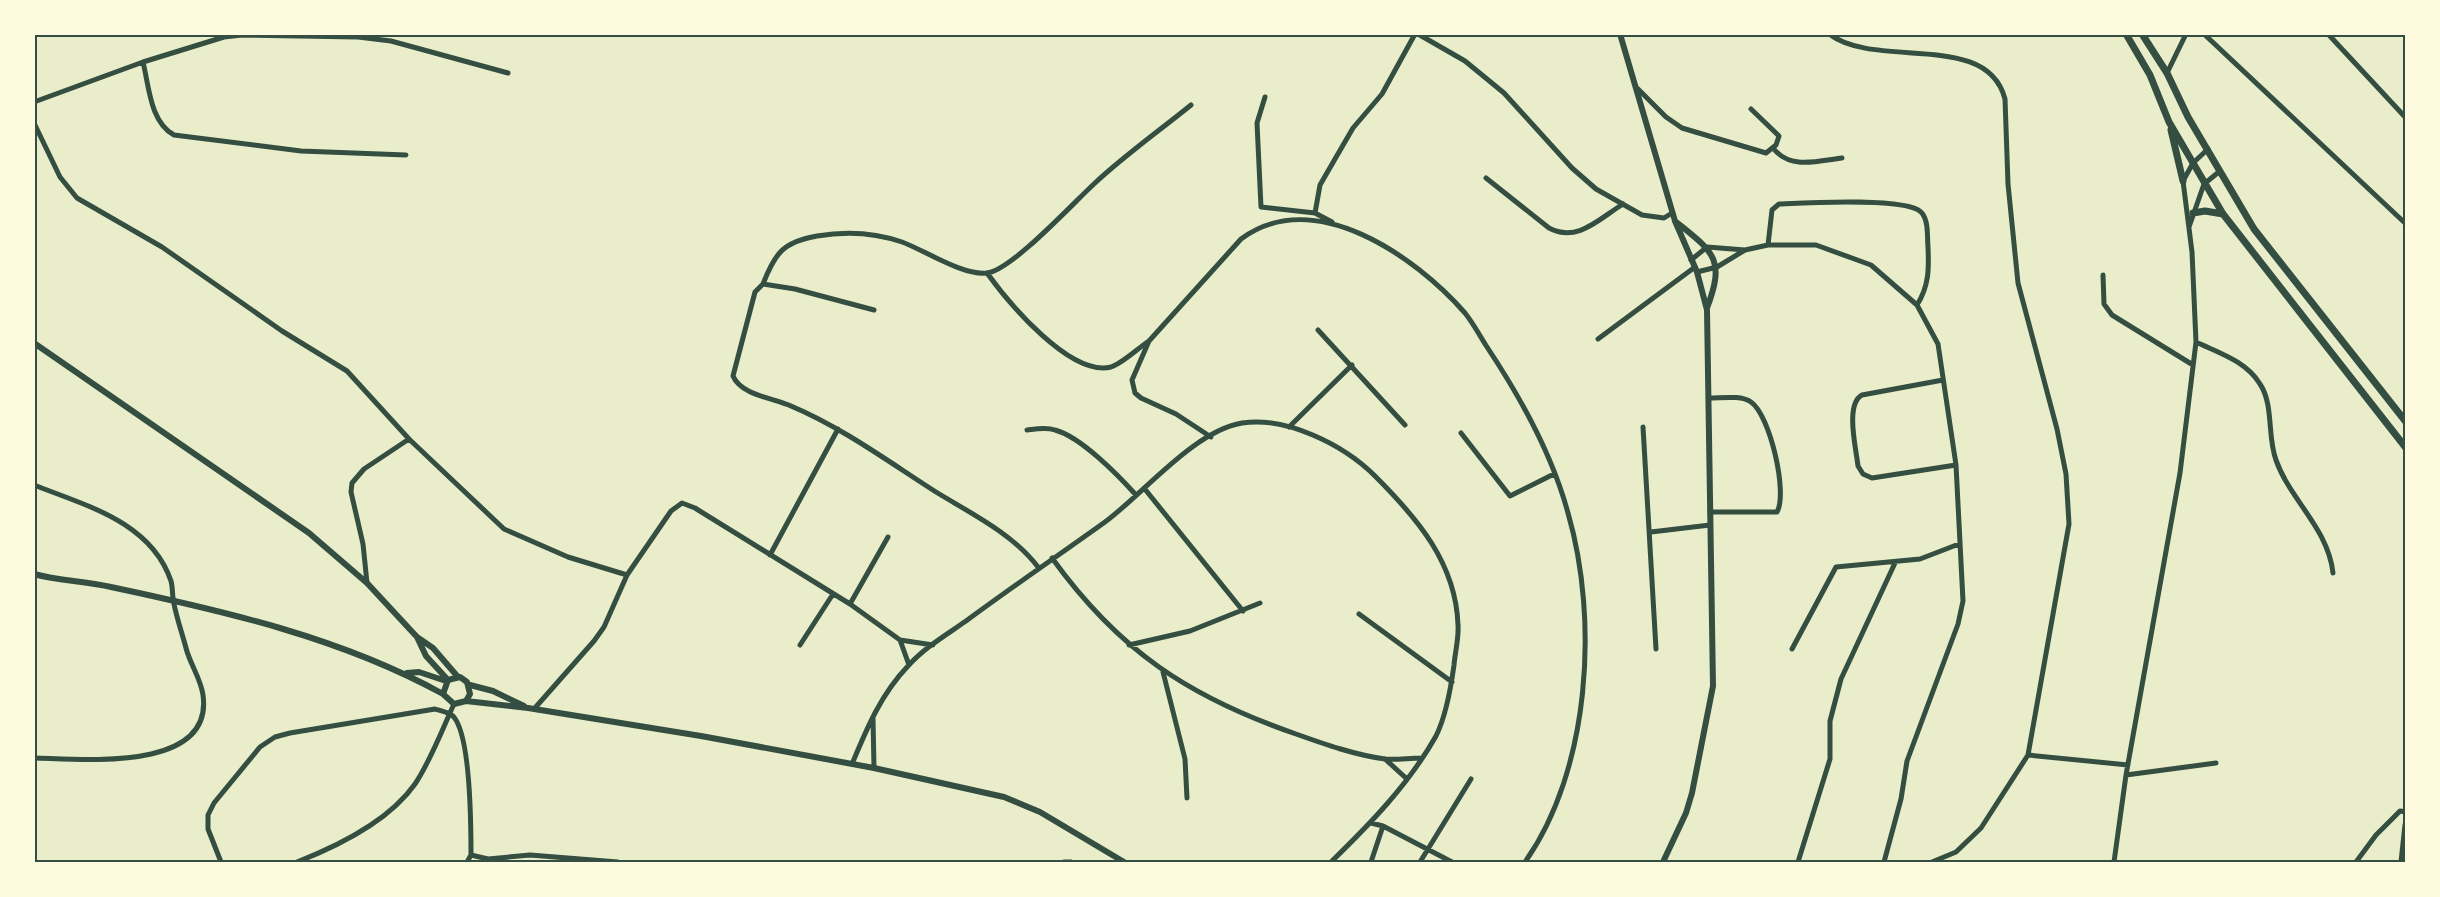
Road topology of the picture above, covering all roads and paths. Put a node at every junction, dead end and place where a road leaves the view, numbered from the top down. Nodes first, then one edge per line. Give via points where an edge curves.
1 (1417, 34) edge
2 (1620, 34) edge
3 (1829, 34) edge
4 (2126, 34) edge
5 (2142, 34) edge
6 (2186, 34) edge
7 (2204, 34) edge
8 (2328, 34) edge
9 (143, 62) junction
10 (508, 73) dead end
11 (2167, 73) junction
12 (1638, 89) junction
13 (1265, 97) dead end
14 (34, 102) edge
15 (1191, 105) dead end
16 (1751, 109) dead end
17 (2406, 118) edge
18 (2169, 122) junction
19 (34, 123) edge
20 (1773, 148) junction
21 (2208, 149) junction
22 (406, 155) dead end
23 (1842, 158) dead end
24 (2193, 163) junction
25 (2220, 171) junction
26 (1486, 178) dead end
27 (2183, 181) junction
28 (2204, 184) junction
29 (1623, 204) junction
30 (1315, 213) junction
31 (1672, 213) junction
32 (2193, 213) junction
33 (2223, 214) junction
34 (1675, 221) junction
35 (1333, 223) junction
36 (2406, 224) edge
37 (2188, 231) junction
38 (1768, 245) junction
39 (1707, 247) junction
40 (1745, 250) junction
41 (1691, 260) junction
42 (1717, 267) junction
43 (1696, 270) junction
44 (987, 273) junction
45 (2103, 275) dead end
46 (763, 284) junction
47 (1917, 305) junction
48 (874, 310) dead end
49 (1707, 310) junction
50 (1318, 330) dead end
51 (1598, 339) dead end
52 (1149, 341) junction
53 (2196, 342) junction
54 (34, 343) edge
55 (1352, 365) junction
56 (2193, 365) junction
57 (1943, 380) junction
58 (1710, 398) junction
59 (2406, 422) edge
60 (1405, 425) dead end
61 (1289, 427) junction
62 (1643, 428) dead end
63 (838, 429) junction
64 (1026, 430) dead end
65 (1461, 433) dead end
66 (1210, 436) junction
67 (409, 439) junction
68 (2406, 448) edge
69 (1956, 465) junction
70 (1554, 474) junction
71 (34, 485) edge
72 (1144, 488) junction
73 (1136, 495) junction
74 (1710, 512) junction
75 (1710, 525) junction
76 (1651, 532) junction
77 (888, 537) dead end
78 (1959, 544) junction
79 (770, 555) junction
80 (1052, 558) junction
81 (1895, 563) junction
82 (1038, 567) junction
83 (2333, 573) dead end
84 (34, 574) edge
85 (627, 575) junction
86 (367, 583) junction
87 (833, 594) junction
88 (173, 601) junction
89 (1260, 603) dead end
90 (850, 604) junction
91 (1243, 611) junction
92 (1359, 614) dead end
93 (417, 637) junction
94 (900, 640) junction
95 (800, 645) dead end
96 (933, 645) junction
97 (1129, 645) junction
98 (1656, 649) dead end
99 (1792, 649) dead end
100 (909, 665) junction
101 (1163, 672) junction
102 (406, 673) junction
103 (458, 677) junction
104 (447, 681) junction
105 (1452, 682) junction
106 (470, 685) junction
107 (443, 694) junction
108 (466, 701) junction
109 (453, 704) junction
110 (531, 708) junction
111 (450, 713) junction
112 (872, 716) junction
113 (2028, 755) junction
114 (34, 758) edge
115 (1421, 758) junction
116 (1385, 759) junction
117 (2216, 763) dead end
118 (852, 764) junction
119 (2128, 765) junction
120 (874, 768) junction
121 (2126, 775) junction
122 (1407, 779) junction
123 (1471, 779) dead end
124 (1187, 798) dead end
125 (2406, 812) edge
126 (1371, 823) junction
127 (2406, 825) edge
128 (1383, 826) junction
129 (1429, 849) junction
130 (471, 855) junction
131 (1115, 861) edge
132 (221, 862) edge
133 (297, 862) edge
134 (467, 862) edge
135 (618, 862) edge
136 (1064, 862) edge
137 (1071, 862) edge
138 (1124, 862) edge
139 (1331, 862) edge
140 (1371, 862) edge
141 (1419, 862) edge
142 (1452, 862) edge
143 (1526, 862) edge
144 (1663, 862) edge
145 (1798, 862) edge
146 (1884, 862) edge
147 (1932, 862) edge
148 (2115, 862) edge
149 (2356, 862) edge
150 (2402, 862) edge

1 - 29 street via 1465,61 1504,93 1572,168 1596,189
1 - 30 street via 1382,94 1353,128 1320,185
2 - 12 street
3 - 113 street via 1863,49 1963,60 1988,70 2002,87 2019,283 2057,429 2069,509 2063,567
4 - 18 main road via 2150,75
5 - 11 main road
6 - 11 street
7 - 36 street
8 - 17 street
9 - 10 street via 242,34 358,37 391,41
9 - 14 street
9 - 22 street via 156,116 164,130 174,135 300,151
11 - 21 main road
12 - 20 street via 1682,128 1761,154
12 - 31 street
13 - 30 street via 1257,123 1261,207
15 - 44 street via 1096,182 1030,245
16 - 20 street via 1779,136
18 - 24 main road
18 - 27 main road
19 - 67 street via 60,177 77,198 162,247 347,371
20 - 23 street via 1780,158 1798,163
21 - 24 street
21 - 25 main road
24 - 27 street
24 - 28 main road
25 - 28 street
25 - 59 main road via 2254,229
26 - 29 street via 1560,234 1577,233
27 - 37 street
28 - 32 street
28 - 33 main road
29 - 31 street via 1652,218
30 - 35 street
31 - 34 street
32 - 33 main road
32 - 37 street
33 - 68 main road
34 - 39 street
34 - 41 street
35 - 52 street via 1300,220 1254,229
35 - 70 street via 1402,256 1465,314 1514,389
37 - 53 street
38 - 40 street
38 - 47 street via 1816,245 1845,254 1871,265
38 - 47 street via 1772,210 1779,204 1851,200 1915,209 1924,218 1929,269 1926,289
39 - 40 street
39 - 41 street
39 - 42 street
40 - 42 street
41 - 43 street
42 - 43 street
42 - 49 street
43 - 49 street
43 - 51 street
44 - 46 street via 966,270 901,242 867,233 837,232 790,244 773,261
44 - 52 street via 1007,301 1068,357 1084,365 1111,367
45 - 56 street via 2104,304 2112,315
46 - 48 street
46 - 63 street via 754,292 733,376 736,383 744,390 792,406
47 - 57 street via 1938,344
49 - 58 street
50 - 55 street
52 - 66 street via 1132,380 1135,393
53 - 56 street
53 - 83 street via 2240,363 2260,384 2276,462 2322,539
54 - 86 street via 309,533
55 - 60 street
55 - 61 street
56 - 119 street via 2180,473
57 - 69 street
57 - 69 street via 1856,398 1852,407 1858,466 1872,478
58 - 74 street
58 - 74 street via 1741,398 1761,411 1778,475 1780,507 1777,512 1766,514
61 - 66 street via 1242,423
61 - 105 street via 1364,464 1409,509 1429,536 1454,594 1458,627
62 - 76 street
63 - 79 street
63 - 82 street via 1011,540
64 - 73 street via 1055,430 1067,436
65 - 70 street via 1510,496
66 - 72 street
67 - 85 street via 504,529 568,557
67 - 86 street via 364,469 352,483
69 - 78 street
70 - 143 street via 1577,550 1586,674 1564,782
71 - 88 street via 112,517 140,533 168,575
72 - 73 street
72 - 91 street
73 - 80 street via 1108,520
74 - 75 street
75 - 76 street
75 - 144 street via 1712,699 1689,804
76 - 98 street
77 - 90 street
78 - 81 street via 1928,558
78 - 146 street via 1962,612 1907,761
79 - 85 street via 682,503 670,512
79 - 87 street
80 - 82 street
80 - 97 street via 1093,612
81 - 99 street via 1836,567
81 - 145 street via 1841,679 1830,721 1830,759
82 - 96 street
84 - 88 street
85 - 110 street via 604,627
86 - 93 street
87 - 90 street
87 - 95 street
88 - 102 street via 271,625
88 - 114 street via 203,695 198,727 189,739 164,751 129,758
89 - 91 street
90 - 94 street
91 - 97 street via 1190,631
92 - 105 street
93 - 103 street via 433,648
93 - 104 street via 426,656
94 - 96 street
94 - 100 street
96 - 100 street
97 - 101 street
100 - 112 street
101 - 116 street via 1247,717
101 - 124 street via 1185,759
102 - 104 street via 419,672
102 - 107 street
103 - 104 street
103 - 106 street
104 - 107 street
105 - 115 street via 1437,733
106 - 108 street
106 - 110 street
107 - 109 street
108 - 109 street
108 - 110 street
109 - 111 street
110 - 118 street
111 - 130 street via 459,727 464,748
111 - 132 street via 435,709 290,733 267,741 219,794 208,815 208,829
111 - 133 street via 424,769 405,796 358,832
112 - 118 street
112 - 120 street
113 - 119 street
113 - 147 street via 1981,828 1956,852
115 - 116 street
115 - 122 street
116 - 122 street
117 - 121 street
118 - 120 street
119 - 121 street
120 - 131 street via 1004,797 1040,812
121 - 148 street
122 - 126 street
123 - 129 street
125 - 149 street via 2400,811
126 - 128 street
126 - 139 street
127 - 150 main road
128 - 129 street
128 - 140 street
129 - 141 street
129 - 142 street
130 - 134 street
130 - 135 street via 488,860 530,855
131 - 138 street
136 - 137 street

